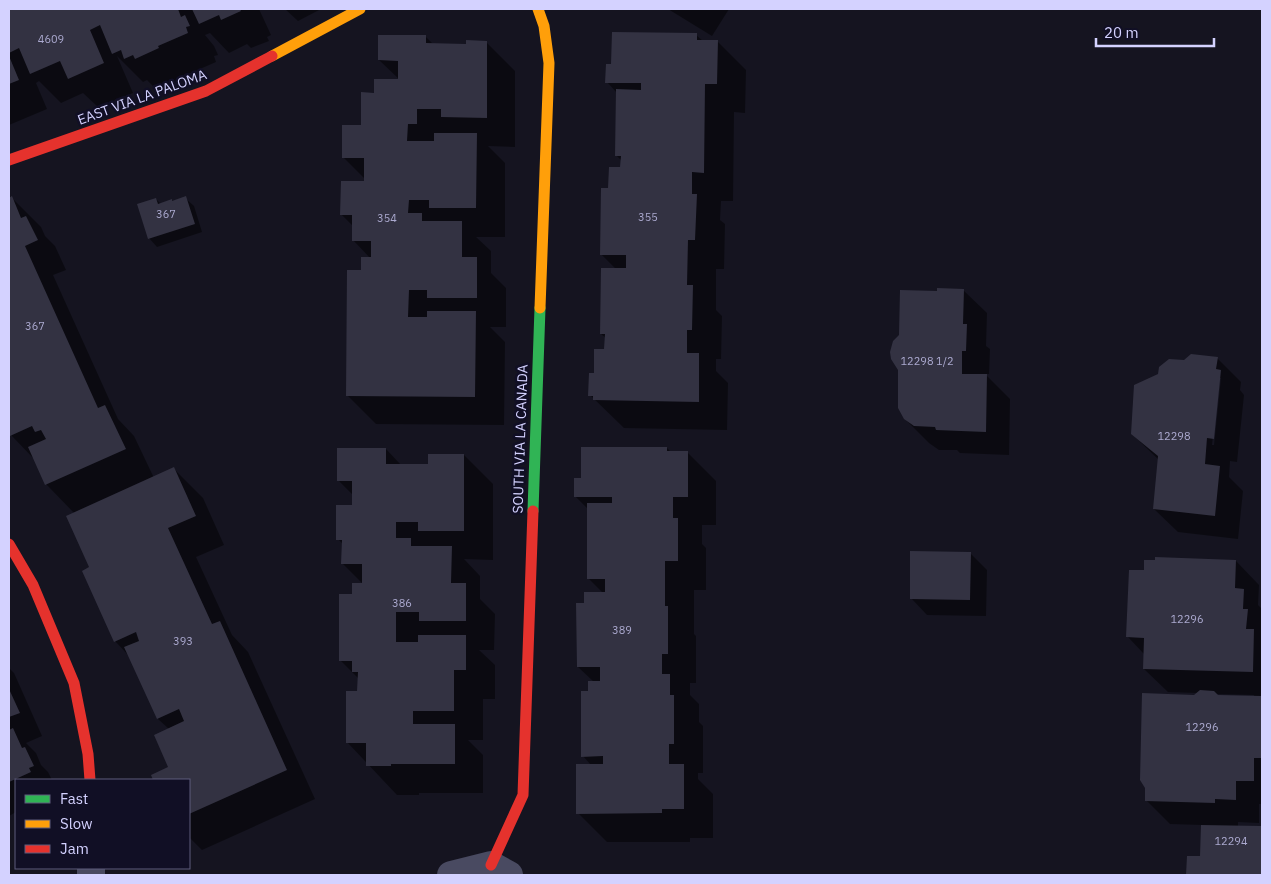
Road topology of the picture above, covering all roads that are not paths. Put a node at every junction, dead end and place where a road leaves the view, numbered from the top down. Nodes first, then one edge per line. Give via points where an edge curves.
1 (360, 9) edge
2 (538, 9) edge
3 (9, 160) edge
4 (9, 544) edge
5 (90, 779) edge
6 (500, 870) edge
7 (452, 875) edge

1 - 3 street, EAST VIA LA PALOMA via 206,91
2 - 6 street, SOUTH VIA LA CANADA via 549,63 523,795
4 - 5 street via 33,585 74,683
6 - 7 street

